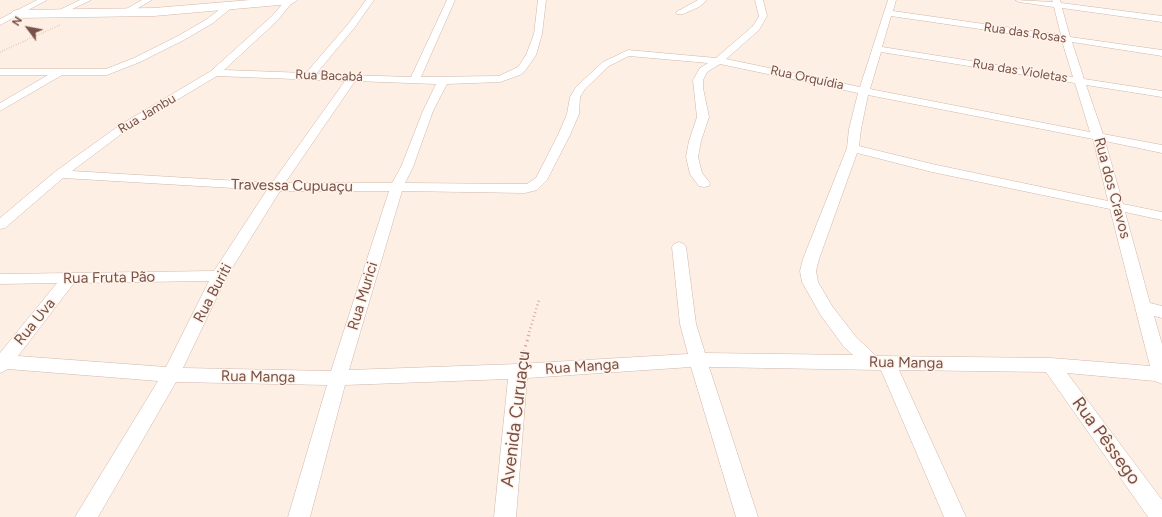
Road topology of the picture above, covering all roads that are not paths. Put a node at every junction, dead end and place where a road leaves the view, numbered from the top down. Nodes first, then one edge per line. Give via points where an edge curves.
1 (43, 0) edge
2 (87, 0) edge
3 (148, 0) edge
4 (290, 0) edge
5 (370, 0) edge
6 (451, 0) edge
7 (542, 0) edge
8 (703, 0) edge
9 (759, 0) edge
10 (892, 0) edge
11 (1019, 0) edge
12 (1057, 3) edge
13 (231, 5) junction
14 (59, 12) junction
15 (680, 12) dead end
16 (123, 13) junction
17 (889, 13) junction
18 (17, 14) junction
19 (1162, 19) edge
20 (0, 22) edge
21 (1066, 39) junction
22 (878, 49) junction
23 (1162, 52) edge
24 (718, 61) junction
25 (0, 72) edge
26 (60, 72) junction
27 (215, 73) junction
28 (310, 76) junction
29 (353, 77) junction
30 (416, 78) junction
31 (443, 80) junction
32 (1080, 81) junction
33 (864, 91) junction
34 (1162, 94) edge
35 (0, 108) edge
36 (1098, 136) junction
37 (852, 148) junction
38 (1162, 149) edge
39 (60, 174) junction
40 (704, 183) dead end
41 (276, 187) junction
42 (397, 187) junction
43 (525, 189) joint
44 (1117, 207) junction
45 (1162, 216) edge
46 (0, 225) edge
47 (678, 247) dead end
48 (219, 276) junction
49 (0, 278) edge
50 (70, 278) junction
51 (1143, 307) junction
52 (1162, 312) edge
53 (699, 360) junction
54 (879, 363) junction
55 (2, 364) edge
56 (1051, 364) junction
57 (518, 371) junction
58 (171, 375) junction
59 (1161, 376) edge
60 (338, 378) junction
61 (86, 517) edge
62 (299, 517) edge
63 (505, 517) edge
64 (747, 517) edge
65 (955, 517) edge
66 (1161, 517) edge

1 - 18 street
2 - 14 street
3 - 16 street
4 - 13 street
4 - 27 street, Rua Jambu via 275,18
5 - 28 street
6 - 30 street
7 - 31 street, Rua Bacabá via 538,34 531,55 522,69 500,79
8 - 15 street
9 - 24 street via 763,16 756,28
10 - 17 street
11 - 12 street
12 - 19 street
12 - 21 street, Rua dos Cravos
13 - 16 street
13 - 26 street via 186,35 117,68 101,73
14 - 16 street
14 - 18 street
17 - 21 street, Rua das Rosas
17 - 22 street
18 - 20 street
21 - 23 street, Rua das Rosas
21 - 32 street, Rua dos Cravos
22 - 32 street, Rua das Violetas
22 - 33 street
24 - 33 street, Rua Orquídia
24 - 40 street via 703,70 698,80 703,117 692,157 696,174
24 - 43 street, Rua Orquídia via 637,53 628,53 616,58 581,87 575,97 571,120 541,180
25 - 26 street
26 - 35 street
27 - 28 street, Rua Bacabá
27 - 39 street, Rua Jambu via 124,127
28 - 29 street, Rua Bacabá
29 - 30 street, Rua Bacabá
29 - 41 street, Rua Buriti
30 - 31 street, Rua Bacabá
31 - 42 street, Rua Murici
32 - 34 street, Rua das Violetas
32 - 36 street, Rua dos Cravos
33 - 36 street, Rua Orquídia
33 - 37 street
36 - 38 street, Rua Orquídia
36 - 44 street, Rua dos Cravos
37 - 44 street via 932,168
37 - 54 street via 808,270 810,282 826,310 850,342
39 - 41 street, Travessa Cupuaçu
39 - 46 street, Rua Jambu
41 - 42 street, Travessa Cupuaçu
41 - 48 street, Rua Buriti
42 - 43 street, Travessa Cupuaçu
42 - 60 street, Rua Murici
44 - 45 street
44 - 51 street, Rua dos Cravos
47 - 53 street via 688,324
48 - 50 street, Rua Fruta Pão
48 - 58 street, Rua Buriti
49 - 50 street, Rua Fruta Pão
50 - 55 street, Rua Uva
51 - 52 street
51 - 59 street, Rua dos Cravos
53 - 54 street, Rua Manga
53 - 57 street, Rua Manga
53 - 64 street
54 - 56 street, Rua Manga
54 - 65 street
55 - 58 street, Rua Manga
56 - 59 street, Rua Manga
56 - 66 street, Rua Pêssego
57 - 60 street, Rua Manga
57 - 63 street, Avenida Curuaçu
58 - 60 street, Rua Manga
58 - 61 street, Rua Buriti
60 - 62 street, Rua Murici

